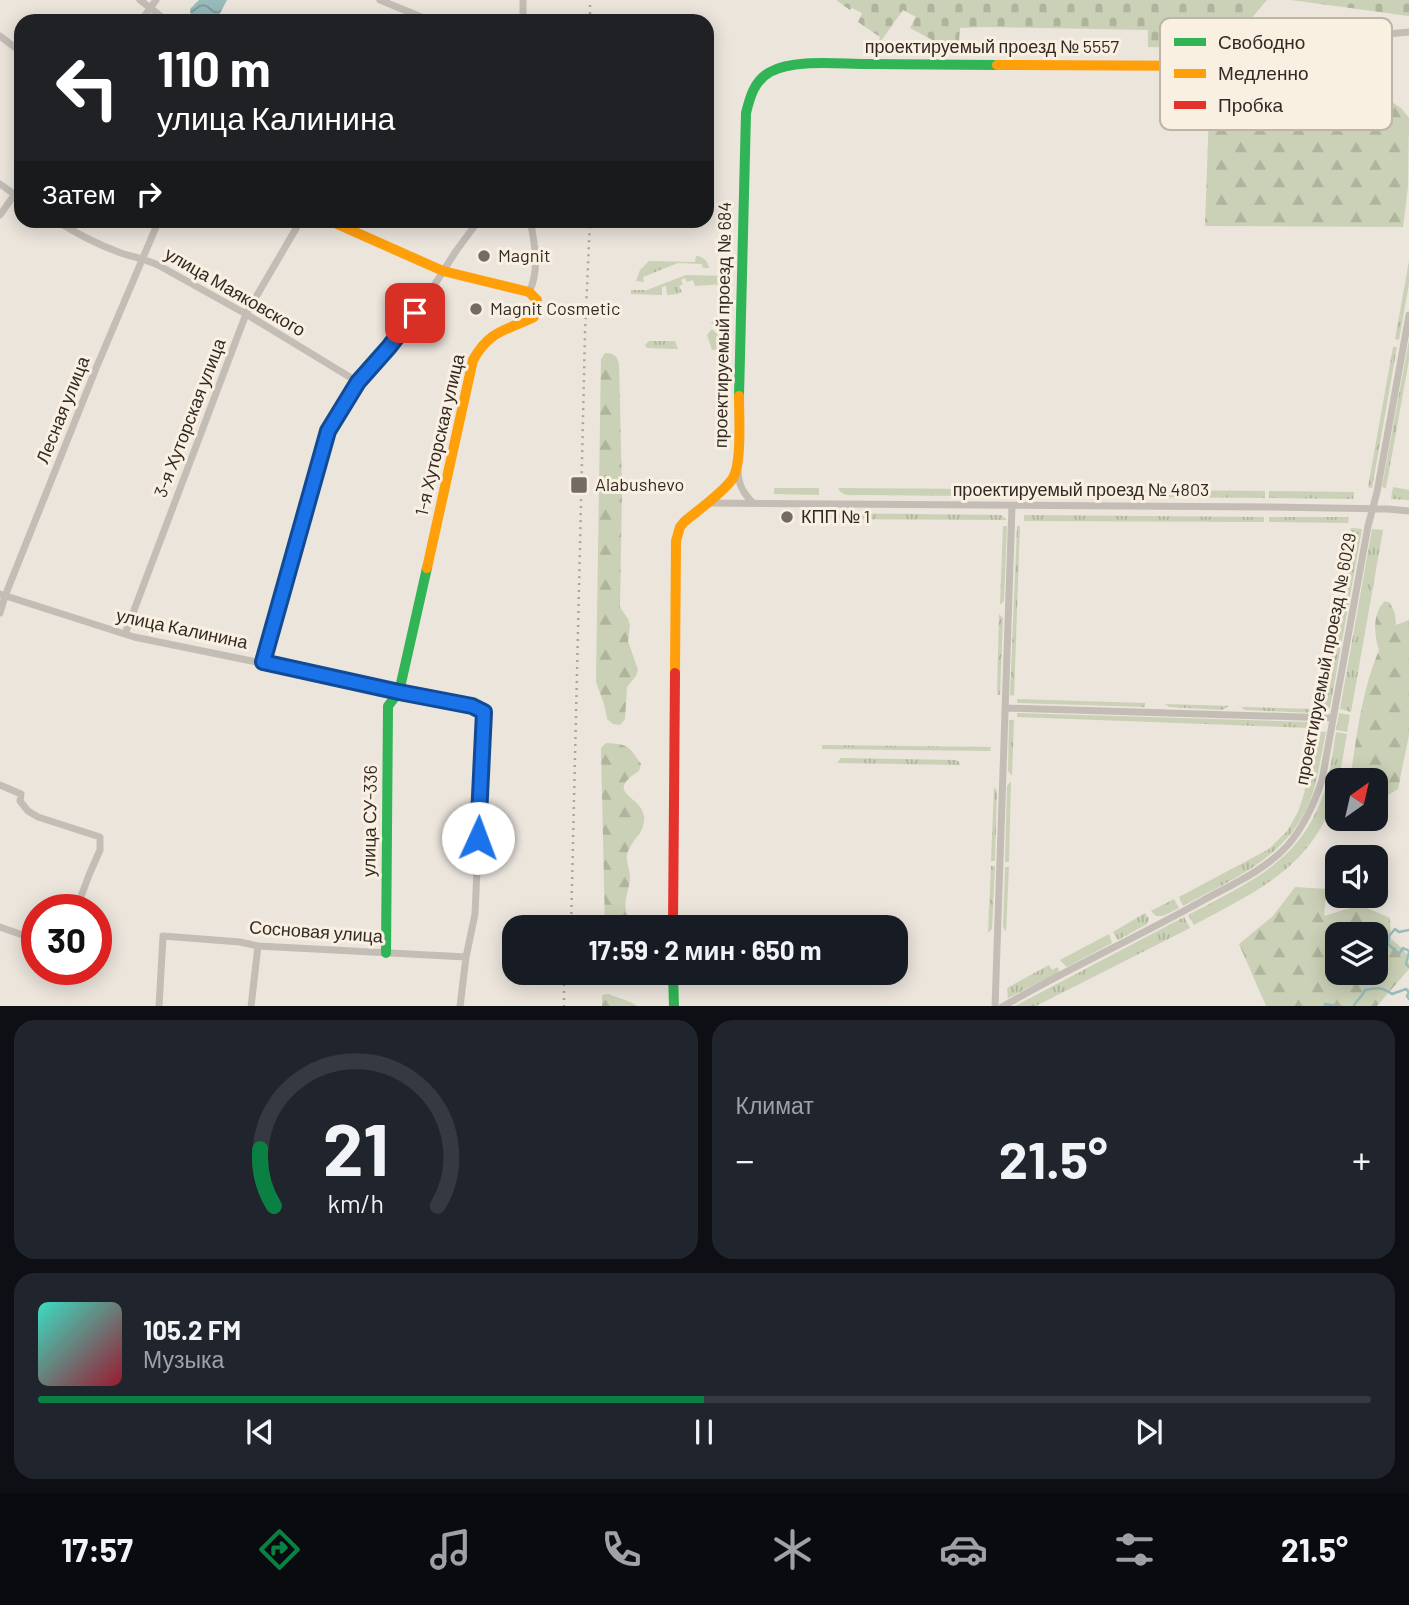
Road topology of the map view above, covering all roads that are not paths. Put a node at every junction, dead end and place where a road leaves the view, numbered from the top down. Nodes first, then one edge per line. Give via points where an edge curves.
1 (140, 0) edge
2 (156, 0) edge
3 (380, 0) edge
4 (150, 9) junction
5 (146, 14) edge
6 (157, 14) edge
7 (414, 14) edge
8 (0, 36) edge
9 (14, 47) edge
10 (1160, 66) edge
11 (760, 79) joint
12 (14, 201) edge
13 (0, 215) edge
14 (67, 228) edge
15 (156, 228) edge
16 (296, 228) edge
17 (346, 228) edge
18 (473, 228) edge
19 (532, 228) edge
20 (144, 259) junction
21 (443, 271) junction
22 (529, 292) junction
23 (246, 314) junction
24 (1409, 315) edge
25 (358, 382) junction
26 (738, 458) junction
27 (705, 503) junction
28 (753, 503) junction
29 (1012, 506) junction
30 (1373, 509) junction
31 (1409, 511) edge
32 (3, 595) edge
33 (0, 612) edge
34 (125, 634) junction
35 (263, 662) junction
36 (399, 692) junction
37 (1005, 708) junction
38 (1333, 718) junction
39 (0, 785) edge
40 (82, 894) edge
41 (673, 915) edge
42 (0, 927) edge
43 (21, 934) edge
44 (258, 946) junction
45 (386, 953) junction
46 (466, 957) junction
47 (673, 985) edge
48 (159, 1006) edge
49 (251, 1006) edge
50 (460, 1006) edge
51 (674, 1006) edge
52 (995, 1006) edge
53 (1002, 1006) edge

1 - 4 street
2 - 4 street
3 - 7 street
4 - 5 street
4 - 6 street
8 - 9 street
10 - 11 street, проектируемый проезд № 5557 via 811,64 779,67
11 - 26 street, проектируемый проезд № 684 via 750,94 746,113
12 - 13 street
14 - 20 street, улица Маяковского
15 - 20 street, Лесная улица
16 - 23 street, 3-я Хуторская улица
17 - 21 street
18 - 21 street
19 - 22 street, 1-я Хуторская улица via 535,279
20 - 23 street, улица Маяковского
20 - 32 street, Лесная улица
21 - 22 street
21 - 25 street
22 - 36 street, 1-я Хуторская улица via 537,300 534,317 490,336 473,360
23 - 25 street, улица Маяковского
23 - 34 street, 3-я Хуторская улица
24 - 30 street, проектируемый проезд № 6029
25 - 35 street via 328,431
26 - 27 street, проектируемый проезд № 684 via 734,476
26 - 28 street via 740,484
27 - 28 street, проектируемый проезд № 4803
27 - 41 street, проектируемый проезд № 684 via 680,527 676,541
28 - 29 street, проектируемый проезд № 4803
29 - 30 street, проектируемый проезд № 4803
29 - 37 street
30 - 31 street, проектируемый проезд № 4803
30 - 38 street, проектируемый проезд № 6029
32 - 33 street, Лесная улица
32 - 34 street, улица Калинина
34 - 35 street, улица Калинина
35 - 36 street, улица Калинина
36 - 45 street, улица СУ-336 via 388,706
36 - 46 street, улица Калинина via 484,712 475,914
37 - 38 street
37 - 52 street
38 - 53 street, проектируемый проезд № 6029 via 1322,780 1311,810 1275,857 1184,911
39 - 40 street via 20,794 20,801 38,817 100,837 100,850
42 - 43 street
44 - 45 street, Сосновая улица
44 - 48 street, Сосновая улица via 163,936
44 - 49 street
45 - 46 street, Сосновая улица
46 - 50 street
47 - 51 street

